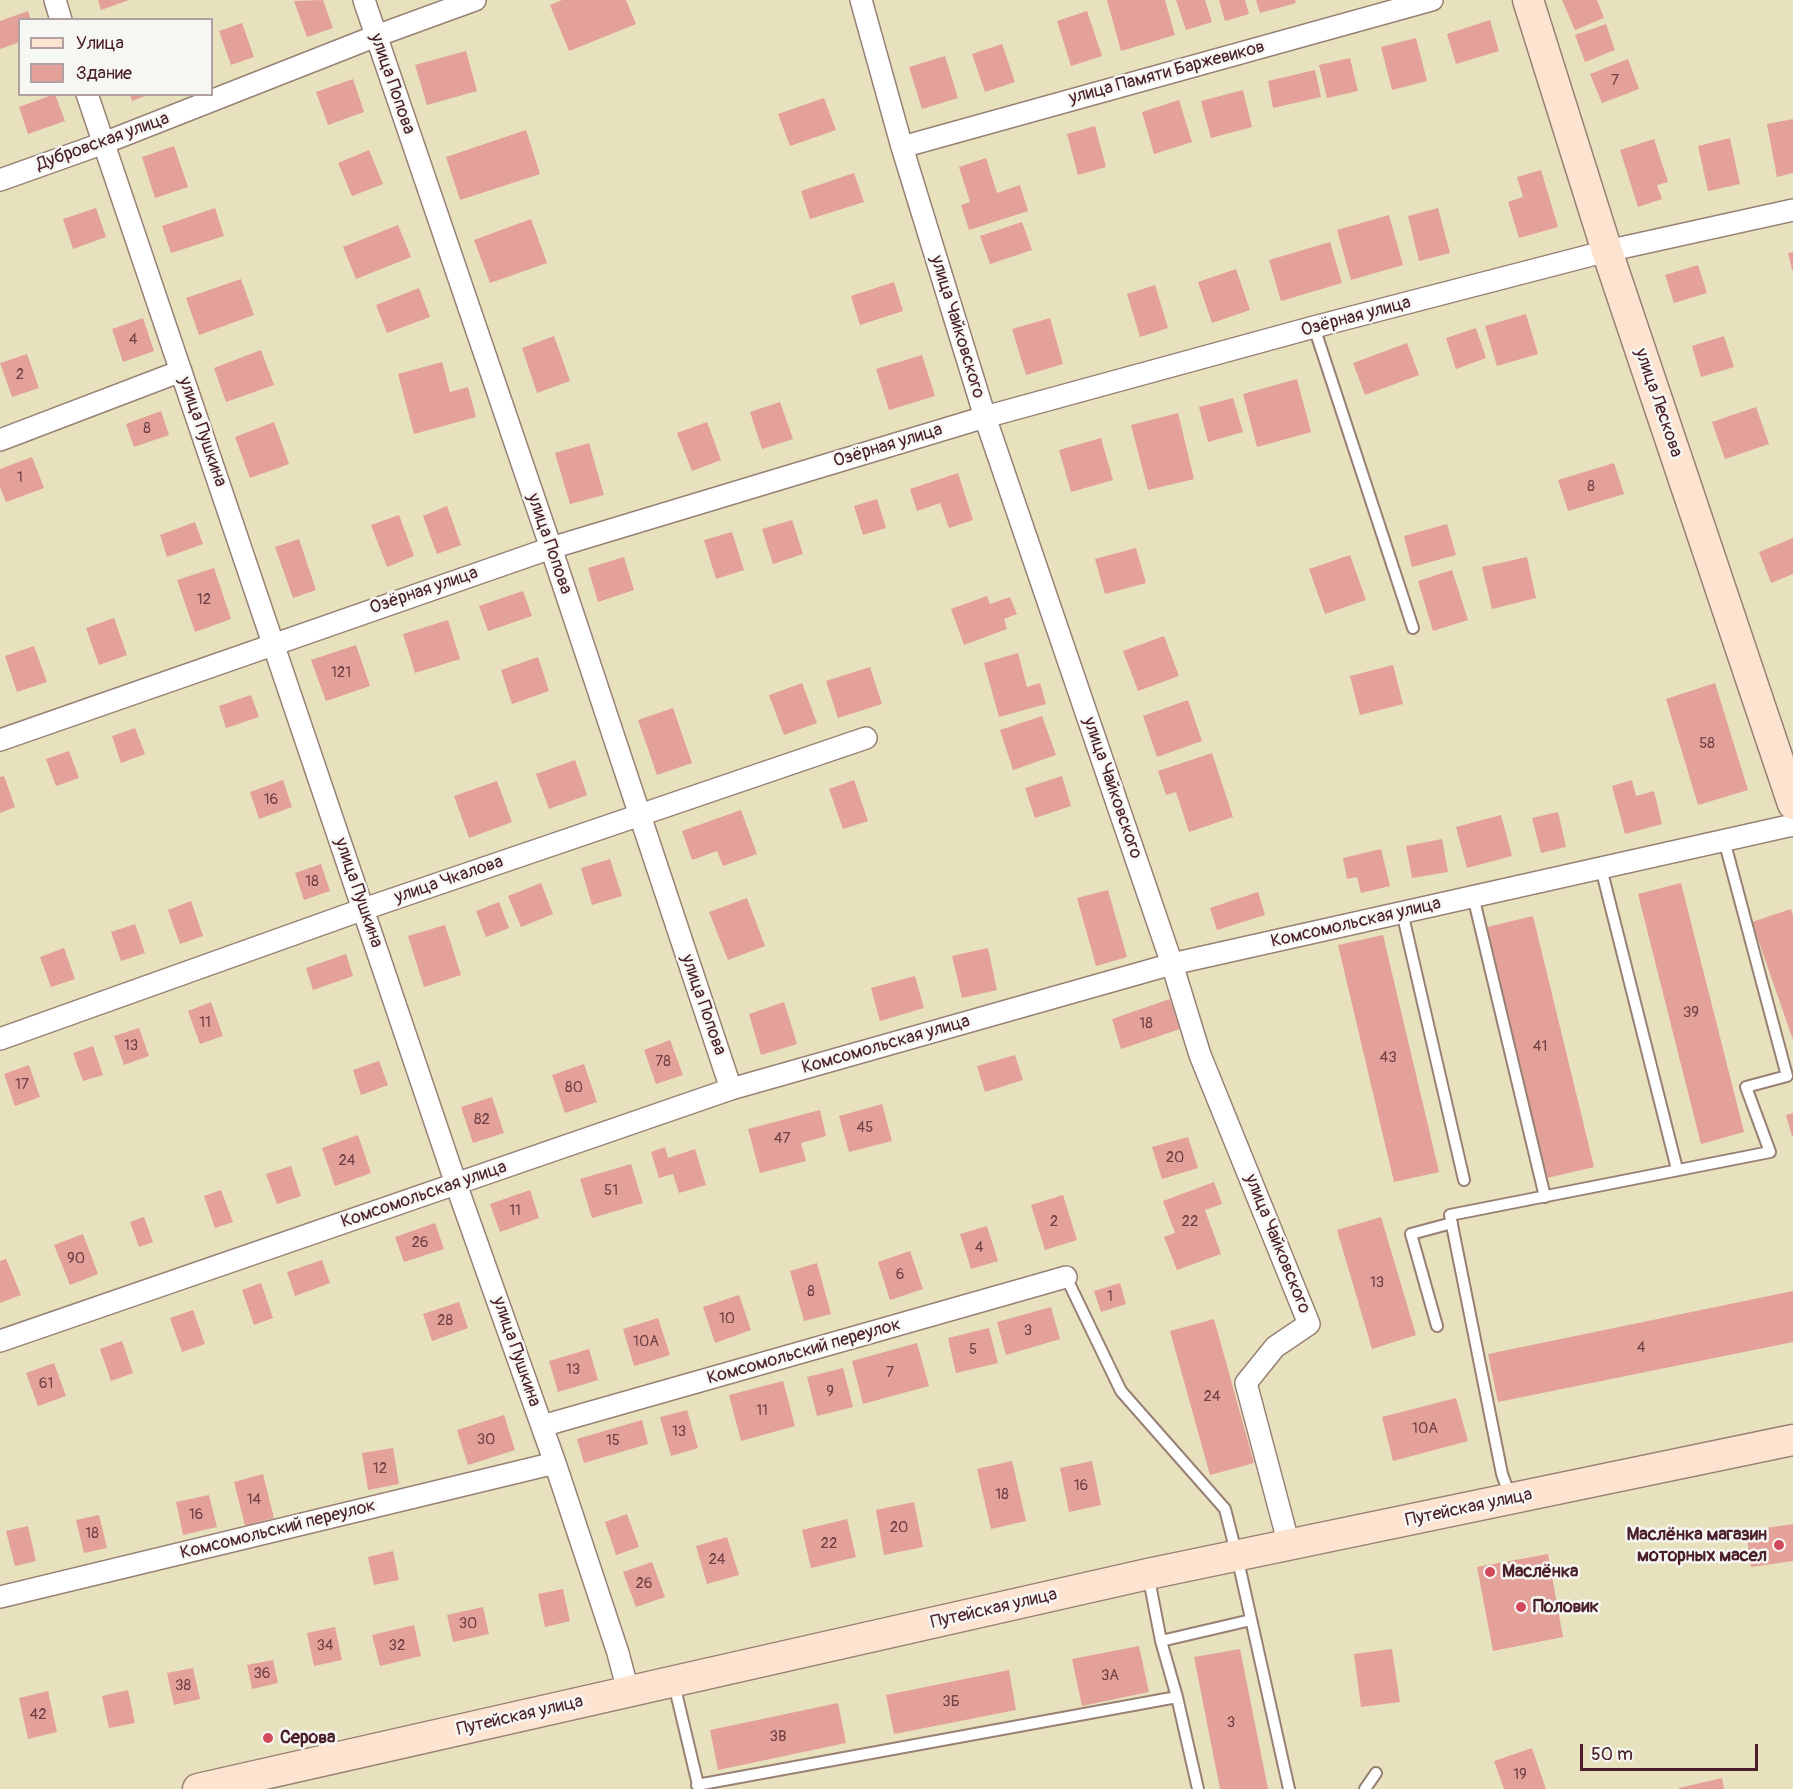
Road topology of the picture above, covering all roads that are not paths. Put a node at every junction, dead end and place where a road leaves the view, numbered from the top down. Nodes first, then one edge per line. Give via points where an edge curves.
1 (55, 0) edge
2 (364, 0) edge
3 (475, 0) edge
4 (861, 0) edge
5 (1432, 0) edge
6 (1528, 0) edge
7 (60, 18) edge
8 (376, 36) junction
9 (88, 96) edge
10 (104, 143) junction
11 (902, 147) junction
12 (0, 180) edge
13 (1793, 210) edge
14 (1607, 251) junction
15 (1314, 327) junction
16 (181, 371) junction
17 (985, 417) junction
18 (0, 440) edge
19 (550, 548) junction
20 (1413, 628) dead end
21 (273, 643) junction
22 (866, 738) dead end
23 (0, 740) edge
24 (1793, 804) edge
25 (639, 815) junction
26 (1793, 825) edge
27 (1724, 840) junction
28 (1600, 868) junction
29 (1473, 896) junction
30 (364, 909) junction
31 (1402, 912) junction
32 (1172, 964) junction
33 (0, 1040) edge
34 (731, 1089) junction
35 (1677, 1170) junction
36 (1464, 1180) dead end
37 (456, 1184) junction
38 (1545, 1197) junction
39 (1452, 1223) junction
40 (1066, 1277) joint
41 (1437, 1326) dead end
42 (0, 1341) edge
43 (542, 1426) junction
44 (1793, 1440) edge
45 (555, 1463) junction
46 (1511, 1499) junction
47 (1289, 1545) junction
48 (1237, 1556) junction
49 (1148, 1574) junction
50 (0, 1597) edge
51 (1251, 1620) junction
52 (1161, 1641) junction
53 (673, 1681) junction
54 (628, 1691) junction
55 (1177, 1697) junction
56 (1376, 1773) dead end
57 (213, 1787) edge
58 (698, 1787) edge
59 (1198, 1789) edge
60 (1289, 1789) edge
61 (1365, 1789) edge

1 - 7 street
2 - 8 street, улица Попова
3 - 8 street, Дубровская улица
4 - 11 street, улица Чайковского
5 - 11 street, улица Памяти Баржевиков
6 - 14 main road, улица Лескова
8 - 10 street, Дубровская улица
8 - 19 street, улица Попова
9 - 10 street, улица Пушкина
10 - 12 street, Дубровская улица
10 - 16 street, улица Пушкина
11 - 17 street, улица Чайковского
13 - 14 street, Озёрная улица
14 - 15 street, Озёрная улица
14 - 24 main road, улица Лескова
15 - 17 street, Озёрная улица
15 - 20 lane
16 - 18 street
16 - 21 street, улица Пушкина
17 - 19 street, Озёрная улица
17 - 32 street, улица Чайковского
19 - 21 street, Озёрная улица
19 - 25 street, улица Попова
21 - 23 street, Озёрная улица
21 - 30 street, улица Пушкина
22 - 25 street, улица Чкалова
25 - 30 street, улица Чкалова
25 - 34 street, улица Попова
26 - 27 street, Комсомольская улица
27 - 28 street, Комсомольская улица
27 - 35 lane via 1787,1076 1746,1087 1770,1152
28 - 29 street, Комсомольская улица
28 - 35 lane
29 - 31 street, Комсомольская улица
29 - 38 lane
30 - 33 street, улица Чкалова
30 - 37 street, улица Пушкина
31 - 32 street, Комсомольская улица
31 - 36 lane
32 - 34 street, Комсомольская улица
32 - 47 street, улица Чайковского via 1200,1055 1309,1324 1275,1347 1246,1383
34 - 37 street, Комсомольская улица
35 - 38 lane
37 - 42 street, Комсомольская улица
37 - 43 street, улица Пушкина
38 - 39 lane via 1450,1215
39 - 41 lane via 1411,1234
39 - 46 lane via 1502,1474
40 - 43 street, Комсомольский переулок
40 - 48 lane via 1121,1391 1225,1509
43 - 45 street, улица Пушкина
44 - 46 main road, Путейская улица
45 - 50 street, Комсомольский переулок
45 - 54 street, улица Пушкина
46 - 47 main road, Путейская улица
47 - 48 main road, Путейская улица
48 - 49 main road, Путейская улица
48 - 51 lane
49 - 52 lane
49 - 53 main road, Путейская улица
51 - 52 lane
51 - 60 lane
52 - 55 lane
53 - 54 main road, Путейская улица
53 - 58 lane
54 - 57 main road, Путейская улица
55 - 58 lane
55 - 59 lane
56 - 61 lane

